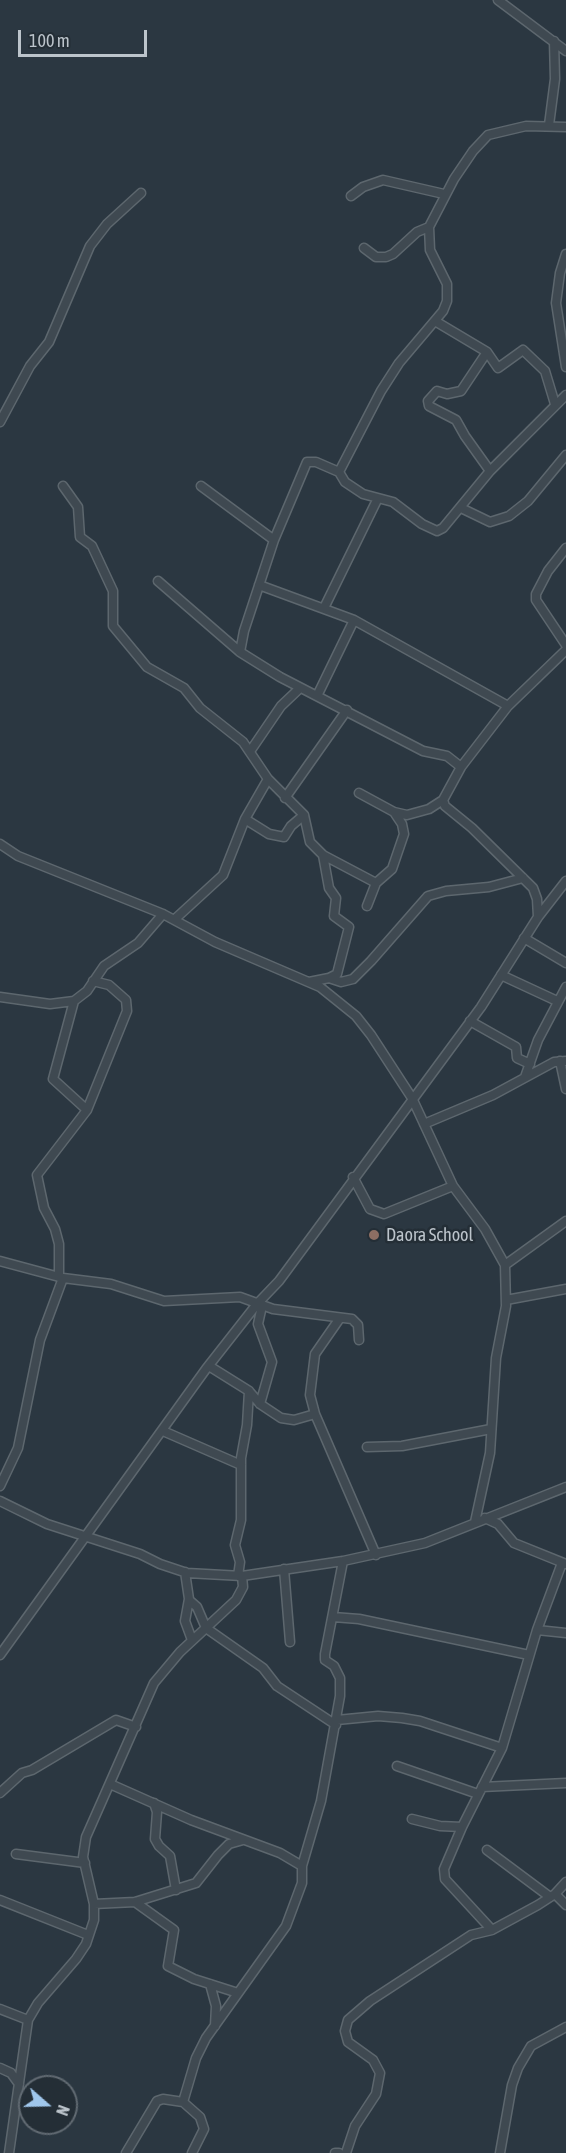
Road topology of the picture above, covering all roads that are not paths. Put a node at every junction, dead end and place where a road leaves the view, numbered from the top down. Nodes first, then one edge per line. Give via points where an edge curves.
1 (498, 0) edge
2 (554, 41) junction
3 (566, 51) edge
4 (549, 125) junction
5 (566, 127) edge
6 (141, 193) dead end
7 (444, 194) junction
8 (351, 196) dead end
9 (429, 227) junction
10 (364, 248) dead end
11 (566, 255) edge
12 (435, 321) junction
13 (487, 352) junction
14 (566, 367) edge
15 (566, 395) edge
16 (555, 404) junction
17 (0, 422) edge
18 (566, 455) edge
19 (490, 471) junction
20 (339, 472) junction
21 (63, 486) dead end
22 (201, 486) dead end
23 (377, 500) junction
24 (461, 508) junction
25 (274, 540) junction
26 (566, 548) edge
27 (158, 581) dead end
28 (259, 585) junction
29 (324, 608) junction
30 (354, 620) junction
31 (566, 645) edge
32 (566, 650) edge
33 (240, 652) junction
34 (300, 688) junction
35 (317, 696) junction
36 (508, 706) junction
37 (347, 710) junction
38 (251, 750) junction
39 (461, 767) junction
40 (268, 779) junction
41 (359, 793) dead end
42 (285, 798) junction
43 (443, 800) junction
44 (394, 812) junction
45 (304, 814) junction
46 (245, 819) junction
47 (0, 844) edge
48 (323, 855) junction
49 (523, 878) junction
50 (566, 881) edge
51 (376, 883) junction
52 (552, 896) junction
53 (566, 896) edge
54 (367, 906) dead end
55 (163, 914) junction
56 (538, 917) junction
57 (175, 920) junction
58 (524, 938) junction
59 (566, 963) edge
60 (501, 975) junction
61 (330, 978) junction
62 (93, 981) junction
63 (309, 982) junction
64 (566, 987) edge
65 (0, 997) edge
66 (74, 1001) junction
67 (557, 1001) junction
68 (470, 1021) junction
69 (563, 1061) edge
70 (530, 1064) junction
71 (525, 1077) junction
72 (566, 1089) edge
73 (412, 1098) junction
74 (87, 1110) junction
75 (424, 1124) junction
76 (353, 1177) junction
77 (453, 1186) junction
78 (566, 1221) edge
79 (0, 1261) edge
80 (505, 1265) junction
81 (61, 1278) junction
82 (566, 1289) edge
83 (506, 1300) junction
84 (260, 1305) junction
85 (340, 1318) junction
86 (359, 1340) dead end
87 (209, 1366) junction
88 (249, 1391) junction
89 (260, 1404) junction
90 (315, 1414) junction
91 (491, 1429) junction
92 (163, 1431) junction
93 (367, 1447) dead end
94 (241, 1465) junction
95 (0, 1486) edge
96 (566, 1487) edge
97 (0, 1501) edge
98 (485, 1518) junction
99 (475, 1522) junction
100 (86, 1535) junction
101 (376, 1554) junction
102 (343, 1561) junction
103 (564, 1563) edge
104 (284, 1569) junction
105 (185, 1572) junction
106 (240, 1576) junction
107 (189, 1600) junction
108 (333, 1617) junction
109 (206, 1628) junction
110 (537, 1630) junction
111 (566, 1633) edge
112 (192, 1640) junction
113 (290, 1642) dead end
114 (2, 1649) edge
115 (529, 1655) junction
116 (337, 1723) junction
117 (136, 1727) junction
118 (502, 1748) junction
119 (397, 1766) dead end
120 (566, 1783) edge
121 (110, 1784) junction
122 (480, 1790) junction
123 (0, 1793) edge
124 (154, 1803) junction
125 (412, 1819) dead end
126 (462, 1827) junction
127 (244, 1839) junction
128 (487, 1850) dead end
129 (16, 1854) dead end
130 (84, 1863) junction
131 (302, 1866) junction
132 (566, 1882) edge
133 (176, 1890) junction
134 (552, 1896) junction
135 (0, 1900) edge
136 (135, 1902) junction
137 (94, 1904) junction
138 (566, 1905) edge
139 (492, 1930) junction
140 (88, 1935) junction
141 (210, 1984) junction
142 (238, 1993) junction
143 (0, 2009) edge
144 (28, 2020) junction
145 (215, 2026) junction
146 (566, 2026) edge
147 (0, 2068) edge
148 (20, 2075) edge
149 (18, 2083) edge
150 (18, 2091) edge
151 (183, 2102) junction
152 (9, 2153) edge
153 (126, 2153) edge
154 (192, 2153) edge
155 (346, 2153) edge
156 (500, 2153) edge

1 - 2 street
2 - 3 street
2 - 4 street via 555,79
4 - 5 street
4 - 7 street via 489,135 473,151
6 - 17 street via 107,224 90,246 49,342 30,366
7 - 8 street via 383,180
7 - 9 street
9 - 10 street via 417,232 393,254 376,257
9 - 12 street via 430,250 448,292 443,311
11 - 14 street via 556,303
12 - 13 street
12 - 20 street via 399,363 364,419
13 - 16 street via 500,369 523,350 545,371
13 - 19 street via 461,391 437,391 428,401 429,406 456,420
15 - 16 street
16 - 19 street
18 - 24 street via 528,501 509,516 490,522
19 - 24 street
20 - 23 street via 345,482
20 - 25 street via 307,462
21 - 38 street via 78,507 80,537 92,546 113,591 113,626 147,667 184,688 200,708
22 - 25 street
23 - 24 street via 393,502 437,531
23 - 29 street
25 - 28 street
26 - 31 street via 536,594 536,600
27 - 33 street
28 - 29 street
28 - 33 street
29 - 30 street
30 - 35 street
30 - 36 street
32 - 36 street
33 - 34 street
34 - 35 street
34 - 38 street via 281,706
35 - 37 street
36 - 39 street
37 - 39 street via 423,751 447,756
37 - 42 street
38 - 40 street
39 - 43 street
40 - 42 street
40 - 46 street
41 - 44 street
42 - 45 street
43 - 44 street via 407,815
43 - 49 street
44 - 51 street via 404,834 392,869
45 - 46 street via 284,837 269,834
45 - 48 street via 310,842
46 - 57 street via 223,874
47 - 55 street via 18,856
48 - 51 street
48 - 61 street via 329,888 336,900 334,916 349,927 339,969
49 - 56 street via 536,894
49 - 61 street via 428,896 353,979 341,982
50 - 52 street
51 - 54 street
52 - 53 street
52 - 56 street
55 - 57 street
55 - 62 street via 138,943 104,966
56 - 58 street
57 - 63 street via 215,942
58 - 59 street
58 - 60 street
60 - 67 street
60 - 68 street
61 - 63 street
62 - 66 street
62 - 74 street via 109,986 126,1000 127,1011
63 - 73 street via 335,997 356,1016
64 - 67 street
65 - 66 street via 50,1004
66 - 74 street via 53,1079
67 - 70 street
68 - 70 street via 516,1047 517,1058
68 - 73 street
69 - 71 street
69 - 72 street
70 - 71 street
71 - 75 street
73 - 75 street
73 - 76 street
74 - 81 street via 38,1175 44,1208 59,1244
75 - 77 street
76 - 77 street via 370,1209 384,1215
76 - 84 street
77 - 80 street via 486,1229
78 - 80 street
79 - 81 street
80 - 83 street
81 - 84 street via 98,1281 164,1300 224,1296
81 - 95 street via 40,1340 18,1448
82 - 83 street
83 - 91 street via 496,1358
84 - 85 street
84 - 87 street
84 - 89 street via 258,1324 272,1362
85 - 86 street via 355,1321
85 - 90 street via 315,1354 310,1395
87 - 88 street
87 - 92 street
88 - 89 street
88 - 94 street
89 - 90 street via 285,1420
90 - 101 street
91 - 93 street via 402,1446
91 - 99 street via 490,1453
92 - 94 street
92 - 100 street
94 - 106 street via 241,1520 235,1545
96 - 98 street
97 - 100 street via 47,1524
98 - 99 street
98 - 103 street via 498,1524 514,1543
99 - 101 street via 426,1543
100 - 105 street
100 - 114 street
101 - 102 street
102 - 104 street
102 - 108 street
103 - 110 street
104 - 106 street
104 - 113 street
105 - 106 street
105 - 107 street
106 - 109 street via 241,1594
107 - 109 street via 197,1607
107 - 112 street via 185,1620
108 - 115 street
108 - 116 street via 325,1660 334,1666 340,1678
109 - 112 street
109 - 116 street via 263,1668 277,1686
110 - 111 street
110 - 115 street
112 - 117 street via 154,1683
115 - 118 street
116 - 118 street via 395,1716
116 - 131 street via 321,1801
117 - 121 street
117 - 123 street via 116,1719 22,1773
118 - 122 street
119 - 122 street
120 - 122 street
121 - 124 street
121 - 130 street via 86,1837
122 - 126 street
124 - 127 street
124 - 133 street via 155,1839 170,1856
125 - 126 street
126 - 139 street via 447,1860 445,1879
127 - 131 street
127 - 133 street via 229,1844 200,1881
128 - 134 street
129 - 130 street
130 - 137 street
131 - 142 street via 302,1883 286,1926
132 - 134 street
133 - 136 street
134 - 138 street
134 - 139 street
135 - 140 street
136 - 137 street
136 - 141 street via 174,1930 168,1966
137 - 140 street via 94,1920
139 - 155 street via 471,1935 370,2001 348,2020 348,2042 373,2060 380,2073 376,2094 354,2126
140 - 144 street via 76,1959
141 - 142 street
141 - 145 street via 216,2006
142 - 145 street
143 - 144 street
144 - 148 street
145 - 151 street via 196,2058
146 - 156 street via 531,2046 518,2068
147 - 149 street via 11,2073
150 - 152 street
151 - 153 street via 157,2101
151 - 154 street via 204,2124

